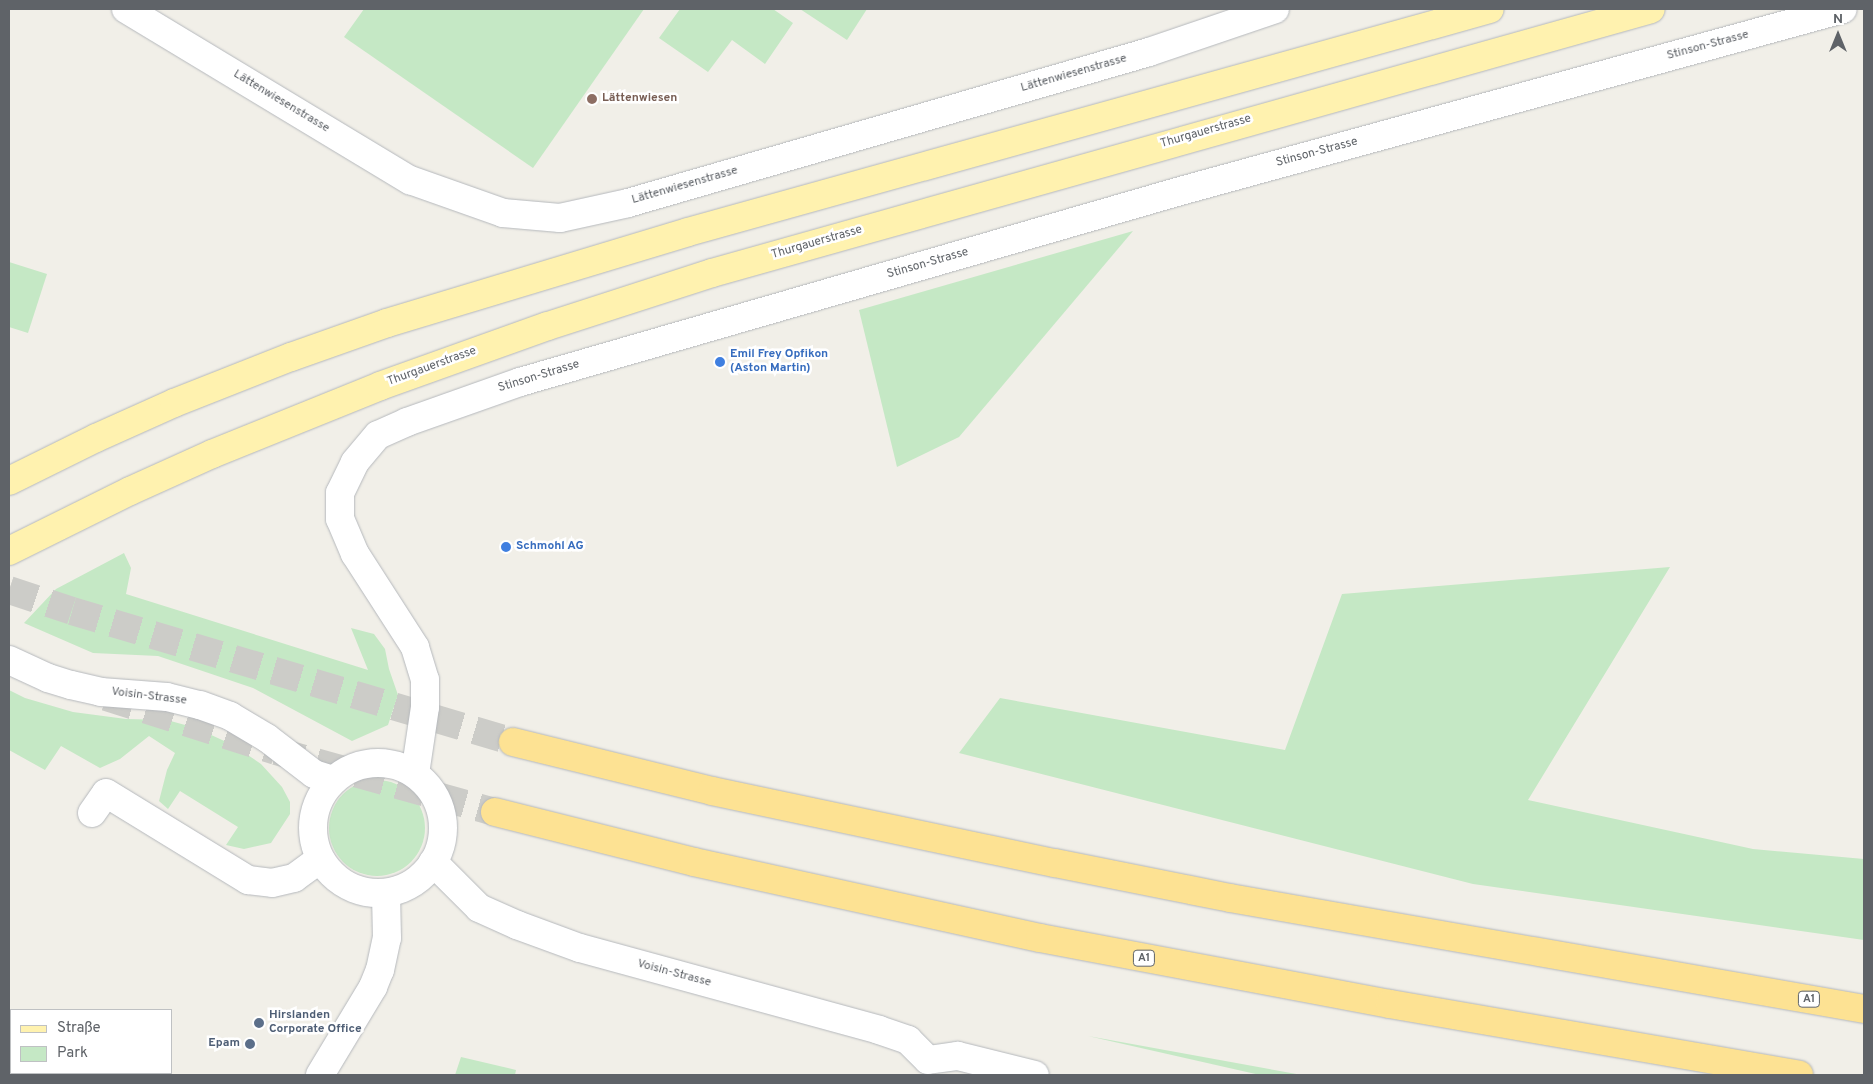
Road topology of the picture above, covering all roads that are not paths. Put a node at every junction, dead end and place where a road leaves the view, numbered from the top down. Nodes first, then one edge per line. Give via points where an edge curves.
1 (126, 9) edge
2 (1275, 9) edge
3 (1490, 9) edge
4 (1651, 9) edge
5 (1843, 9) edge
6 (9, 482) edge
7 (9, 552) edge
8 (9, 660) edge
9 (513, 742) tunnel mouth
10 (415, 774) junction
11 (333, 780) junction
12 (495, 812) tunnel mouth
13 (92, 813) dead end
14 (320, 859) junction
15 (433, 862) junction
16 (386, 893) junction
17 (1864, 1009) edge
18 (927, 1068) edge
19 (320, 1075) edge
20 (1035, 1075) edge
21 (1799, 1075) edge

1 - 2 street, Lättenwiesenstrasse via 410,180 503,213 560,218 628,203 1149,52
3 - 6 main road via 688,232 396,320 198,394 104,435
4 - 7 main road, Thurgauerstrasse via 722,270 558,323 380,386 212,454 114,498
5 - 10 street, Stinson-Strasse via 1175,193 520,382 378,435 356,462 340,493 340,519 355,554 415,647 425,680 425,707
8 - 11 street, Voisin-Strasse via 71,686 167,697 230,716 267,738 314,774
9 - 17 highway, A1 via 712,791 1064,865
10 - 11 street via 395,765 373,763 352,768
10 - 15 street via 432,792 442,815 442,839
11 - 14 street via 320,797 313,818 313,839
12 - 21 highway, A1 via 694,862 1040,938 1400,1006
13 - 14 street via 106,793 248,880 272,883 294,878
14 - 16 street via 337,879 360,890
15 - 16 street via 421,876
15 - 18 street, Voisin-Strasse via 479,908 517,925 580,948 908,1040
16 - 19 street via 387,938 380,970
18 - 20 street via 958,1056

